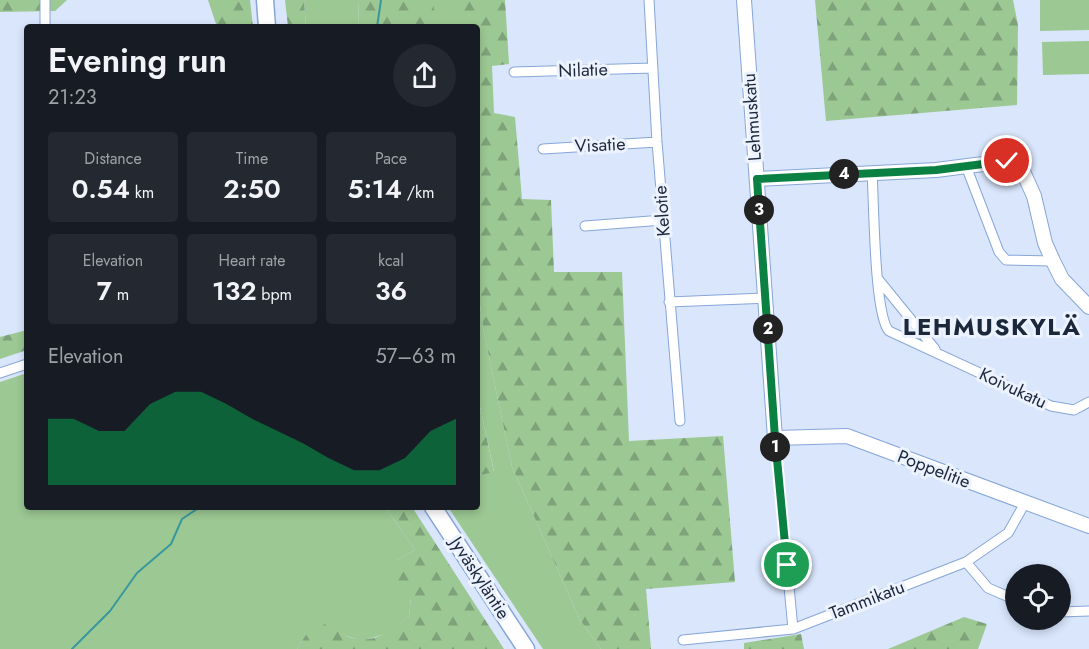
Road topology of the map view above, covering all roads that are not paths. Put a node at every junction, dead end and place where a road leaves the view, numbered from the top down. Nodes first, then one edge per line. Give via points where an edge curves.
1 (45, 0) edge
2 (265, 0) edge
3 (649, 0) edge
4 (744, 0) edge
5 (45, 24) edge
6 (267, 24) edge
7 (652, 69) junction
8 (514, 72) dead end
9 (657, 142) junction
10 (543, 149) dead end
11 (966, 166) junction
12 (873, 172) junction
13 (757, 179) junction
14 (663, 220) junction
15 (585, 226) dead end
16 (1053, 261) junction
17 (878, 279) junction
18 (767, 298) junction
19 (669, 302) junction
20 (1089, 307) edge
21 (938, 352) junction
22 (24, 365) edge
23 (0, 373) edge
24 (1089, 402) edge
25 (680, 421) dead end
26 (775, 438) junction
27 (1024, 503) junction
28 (435, 510) edge
29 (1089, 526) edge
30 (966, 562) junction
31 (1005, 595) edge
32 (1089, 611) edge
33 (1071, 612) edge
34 (793, 629) junction
35 (683, 640) dead end
36 (526, 649) edge

1 - 5 street
2 - 6 highway
3 - 7 street, Kelotie
4 - 13 street, Lehmuskatu
7 - 8 street, Nilatie
7 - 9 street, Kelotie
9 - 10 street, Visatie
9 - 14 street, Kelotie
11 - 12 street
11 - 16 street via 999,252 1006,260
11 - 16 street via 1007,161 1020,165 1034,196
12 - 13 street
12 - 17 street, Koivukatu
13 - 18 street, Lehmuskatu
14 - 15 street
14 - 19 street, Kelotie
16 - 20 street via 1062,279
17 - 21 street, Koivukatu
17 - 21 street, Koivukatu via 883,325
18 - 19 street
18 - 26 street, Lehmuskatu
19 - 25 street, Kelotie
21 - 24 street, Koivukatu via 1058,408 1074,410
22 - 23 street
26 - 27 street, Poppelitie via 847,436
26 - 34 street, Lehmuskatu
27 - 29 street, Poppelitie
27 - 30 street, Tammikatu via 1008,533
28 - 36 highway, Jyväskyläntie
30 - 31 street via 987,588
30 - 34 street, Tammikatu
32 - 33 street
34 - 35 street, Tammikatu

